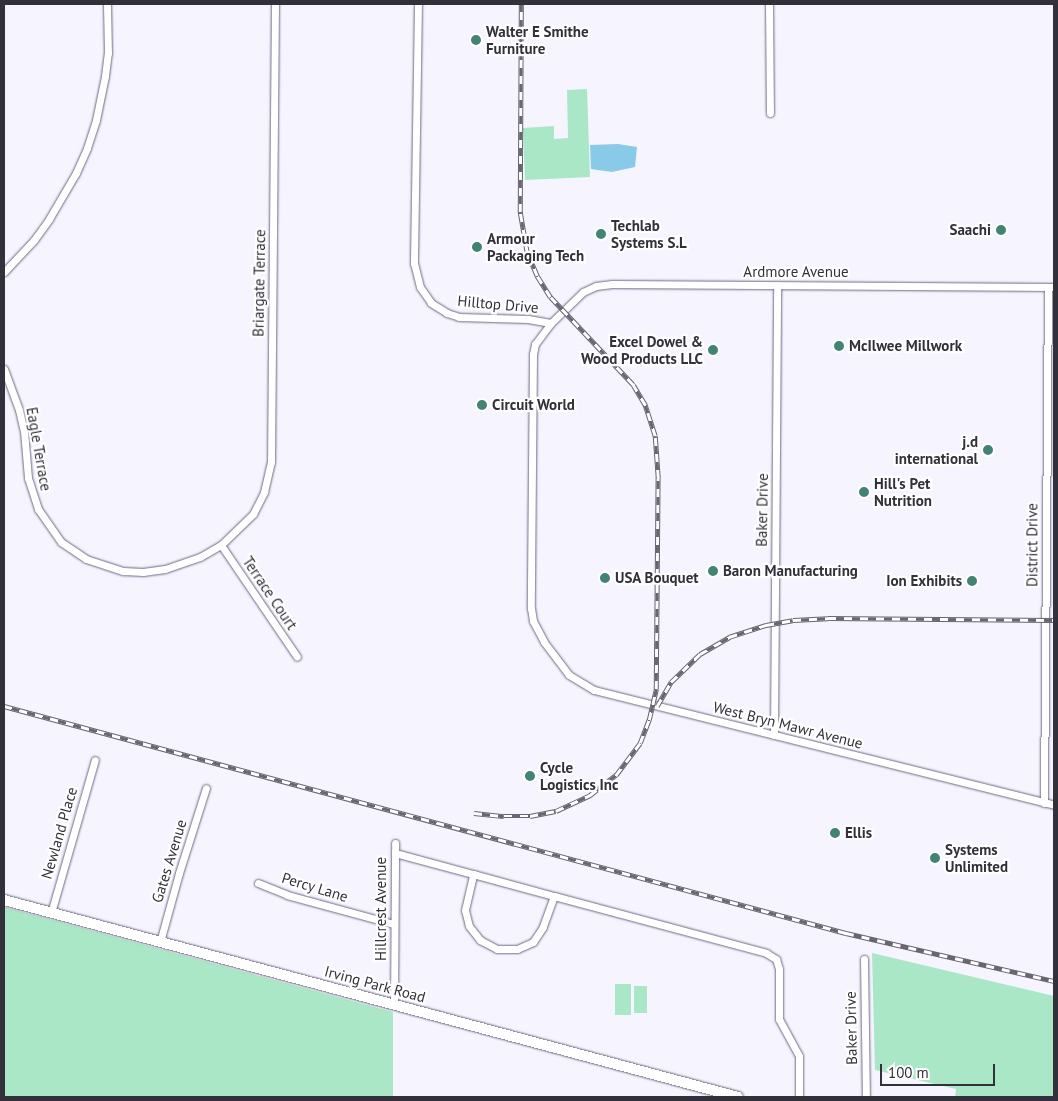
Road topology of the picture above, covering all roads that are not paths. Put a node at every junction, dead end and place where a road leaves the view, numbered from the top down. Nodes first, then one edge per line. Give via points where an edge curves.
1 (107, 4) edge
2 (276, 4) edge
3 (418, 4) edge
4 (769, 4) edge
5 (770, 113) dead end
6 (4, 272) edge
7 (777, 285) junction
8 (1051, 287) edge
9 (550, 323) junction
10 (4, 370) edge
11 (52, 531) joint
12 (221, 545) junction
13 (539, 634) joint
14 (297, 657) dead end
15 (774, 736) junction
16 (95, 760) dead end
17 (206, 788) dead end
18 (1044, 803) junction
19 (1054, 805) edge
20 (394, 843) dead end
21 (395, 852) junction
22 (473, 874) junction
23 (258, 884) dead end
24 (554, 896) junction
25 (4, 900) edge
26 (51, 913) junction
27 (394, 924) junction
28 (160, 942) junction
29 (864, 959) dead end
30 (394, 1006) junction
31 (738, 1097) edge
32 (799, 1097) edge
33 (866, 1097) edge

1 - 6 street via 105,76 87,148 49,219
2 - 12 street, Briargate Terrace via 271,462 264,492 253,514
3 - 9 street, Hilltop Drive via 414,263 420,287 432,303 453,315
4 - 5 street
7 - 8 street, Ardmore Avenue
7 - 9 street, Ardmore Avenue via 596,286 578,296
7 - 15 street, Baker Drive
8 - 18 street, District Drive
9 - 13 street, Hilltop Drive via 535,344 533,354 531,608
10 - 11 street, Eagle Terrace via 20,410 30,487 38,509
11 - 12 street, Briargate Terrace via 61,542 86,559 123,571 165,569 200,557
12 - 14 street, Terrace Court
13 - 15 street, West Bryn Mawr Avenue via 569,675 594,690
15 - 18 street, West Bryn Mawr Avenue
16 - 26 street, Newland Place
17 - 28 street, Gates Avenue
18 - 19 street, West Bryn Mawr Avenue
20 - 21 street, Hillcrest Avenue
21 - 22 street
21 - 27 street, Hillcrest Avenue
22 - 24 street
22 - 24 street via 465,910 469,926 480,940 498,949 517,950 533,942 544,928
23 - 27 street, Percy Lane
24 - 32 street via 776,958 780,969 779,1019 799,1056
25 - 26 main road, Irving Park Road
26 - 28 main road, Irving Park Road
27 - 30 street, Hillcrest Avenue
28 - 30 main road, Irving Park Road
29 - 33 street, Baker Drive
30 - 31 main road, Irving Park Road

